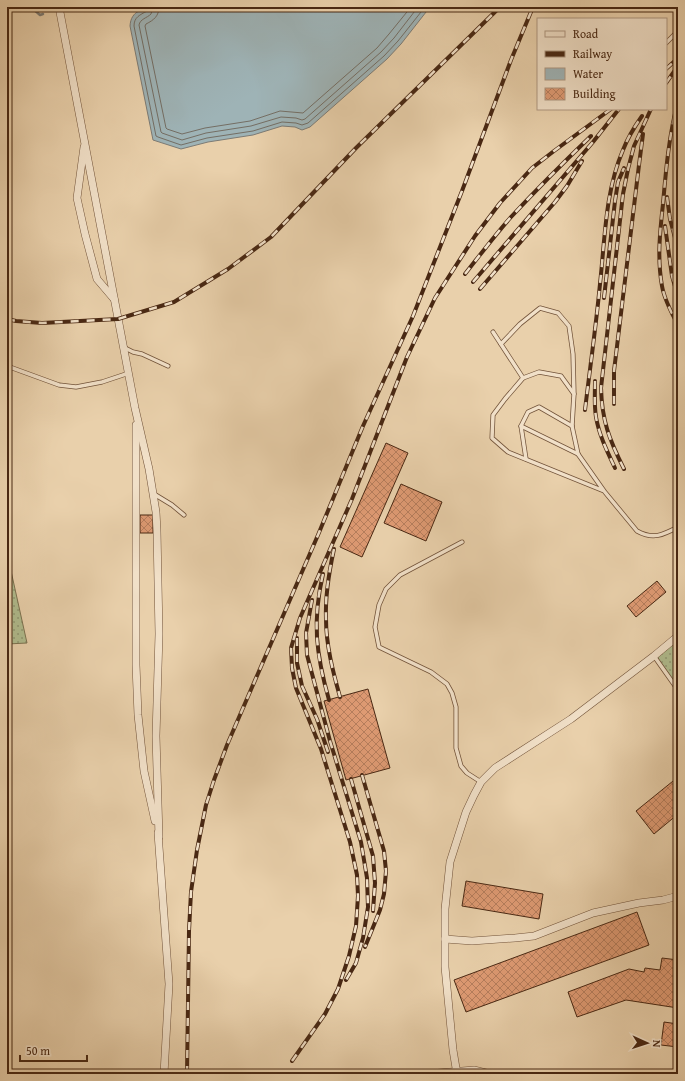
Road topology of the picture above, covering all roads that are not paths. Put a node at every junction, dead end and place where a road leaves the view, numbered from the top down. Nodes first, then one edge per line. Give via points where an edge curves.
1 (59, 7) edge
2 (678, 31) edge
3 (667, 42) edge
4 (85, 141) junction
5 (115, 300) junction
6 (492, 332) dead end
7 (501, 344) junction
8 (124, 347) junction
9 (7, 366) edge
10 (168, 366) dead end
11 (129, 374) junction
12 (523, 378) junction
13 (574, 394) junction
14 (135, 408) junction
15 (521, 426) junction
16 (572, 426) junction
17 (578, 454) junction
18 (526, 459) junction
19 (604, 491) junction
20 (153, 493) junction
21 (184, 515) dead end
22 (678, 527) edge
23 (462, 542) dead end
24 (678, 636) edge
25 (654, 656) junction
26 (678, 690) edge
27 (481, 782) junction
28 (159, 836) junction
29 (678, 896) edge
30 (444, 939) junction
31 (457, 1073) edge
32 (164, 1074) edge
33 (426, 1074) edge
34 (490, 1074) edge

1 - 4 street
2 - 3 lane
4 - 5 street
4 - 5 street via 77,198 97,279
5 - 8 street
6 - 7 lane
7 - 12 lane
7 - 13 lane via 540,308 558,313 569,326
8 - 10 lane
8 - 11 street
9 - 11 lane via 59,385 76,387
11 - 14 street
12 - 13 lane via 539,372 561,376
12 - 18 lane via 493,415 492,438 508,452
13 - 16 lane
14 - 20 street
14 - 28 street via 138,715 144,771
15 - 16 lane via 528,412 539,407
15 - 17 lane
15 - 18 lane
16 - 17 lane
17 - 19 lane
18 - 19 lane
19 - 22 lane via 637,531 644,535 658,536
20 - 21 lane
20 - 28 street via 157,531 159,634 156,736
23 - 27 lane via 400,575 386,589 379,605 375,627 379,647 431,672 447,684 456,707 456,748 461,766
24 - 25 street
25 - 26 lane
25 - 27 street via 571,719 495,768
27 - 30 street via 466,812 450,862
28 - 32 street via 169,984
29 - 30 street via 593,913 534,936 472,941
30 - 31 street via 449,1018
31 - 33 street
31 - 34 street via 474,1070

